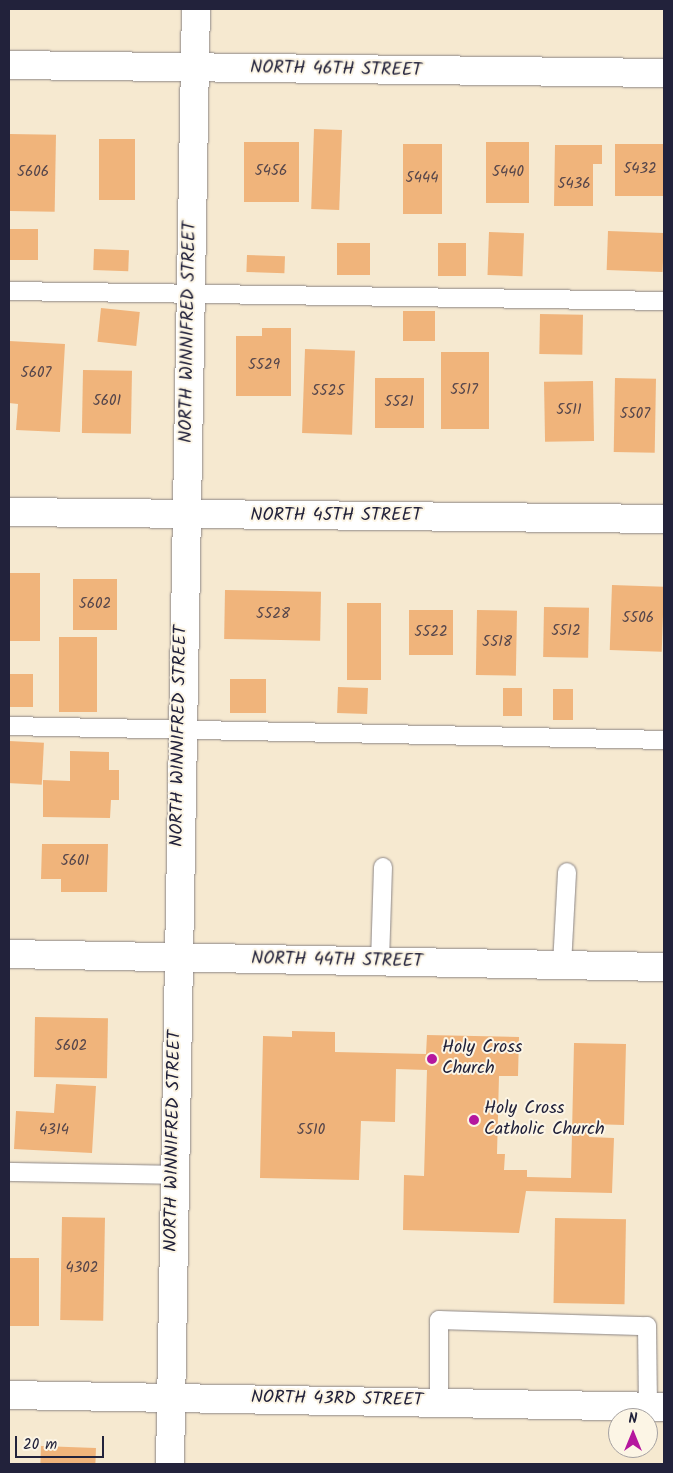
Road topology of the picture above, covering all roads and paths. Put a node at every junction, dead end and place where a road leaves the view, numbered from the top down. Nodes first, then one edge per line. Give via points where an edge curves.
1 (196, 9) edge
2 (9, 65) edge
3 (194, 69) junction
4 (664, 73) edge
5 (9, 291) edge
6 (190, 294) junction
7 (664, 301) edge
8 (9, 512) edge
9 (184, 515) junction
10 (664, 519) edge
11 (9, 726) edge
12 (180, 729) junction
13 (664, 740) edge
14 (383, 867) dead end
15 (568, 872) dead end
16 (9, 954) edge
17 (176, 957) junction
18 (380, 962) junction
19 (562, 965) junction
20 (664, 967) edge
21 (9, 1172) edge
22 (174, 1175) junction
23 (9, 1395) edge
24 (172, 1396) junction
25 (439, 1402) junction
26 (656, 1406) edge
27 (170, 1464) edge

1 - 3 street, NORTH WINNIFRED STREET
2 - 3 street, NORTH 46TH STREET
3 - 4 street, NORTH 46TH STREET
3 - 6 street, NORTH WINNIFRED STREET
5 - 6 lane
6 - 7 lane
6 - 9 street, NORTH WINNIFRED STREET
8 - 9 street, NORTH 45TH STREET
9 - 10 street, NORTH 45TH STREET
9 - 12 street, NORTH WINNIFRED STREET
11 - 12 lane
12 - 13 lane
12 - 17 street, NORTH WINNIFRED STREET
14 - 18 lane
15 - 19 lane
16 - 17 street, NORTH 44TH STREET
17 - 18 street, NORTH 44TH STREET
17 - 22 street, NORTH WINNIFRED STREET
18 - 19 street, NORTH 44TH STREET
19 - 20 street, NORTH 44TH STREET
21 - 22 lane
22 - 24 street, NORTH WINNIFRED STREET
23 - 24 street, NORTH 43RD STREET
24 - 25 street, NORTH 43RD STREET
24 - 27 street, NORTH WINNIFRED STREET
25 - 26 street, NORTH 43RD STREET
25 - 26 lane via 439,1320 647,1326

